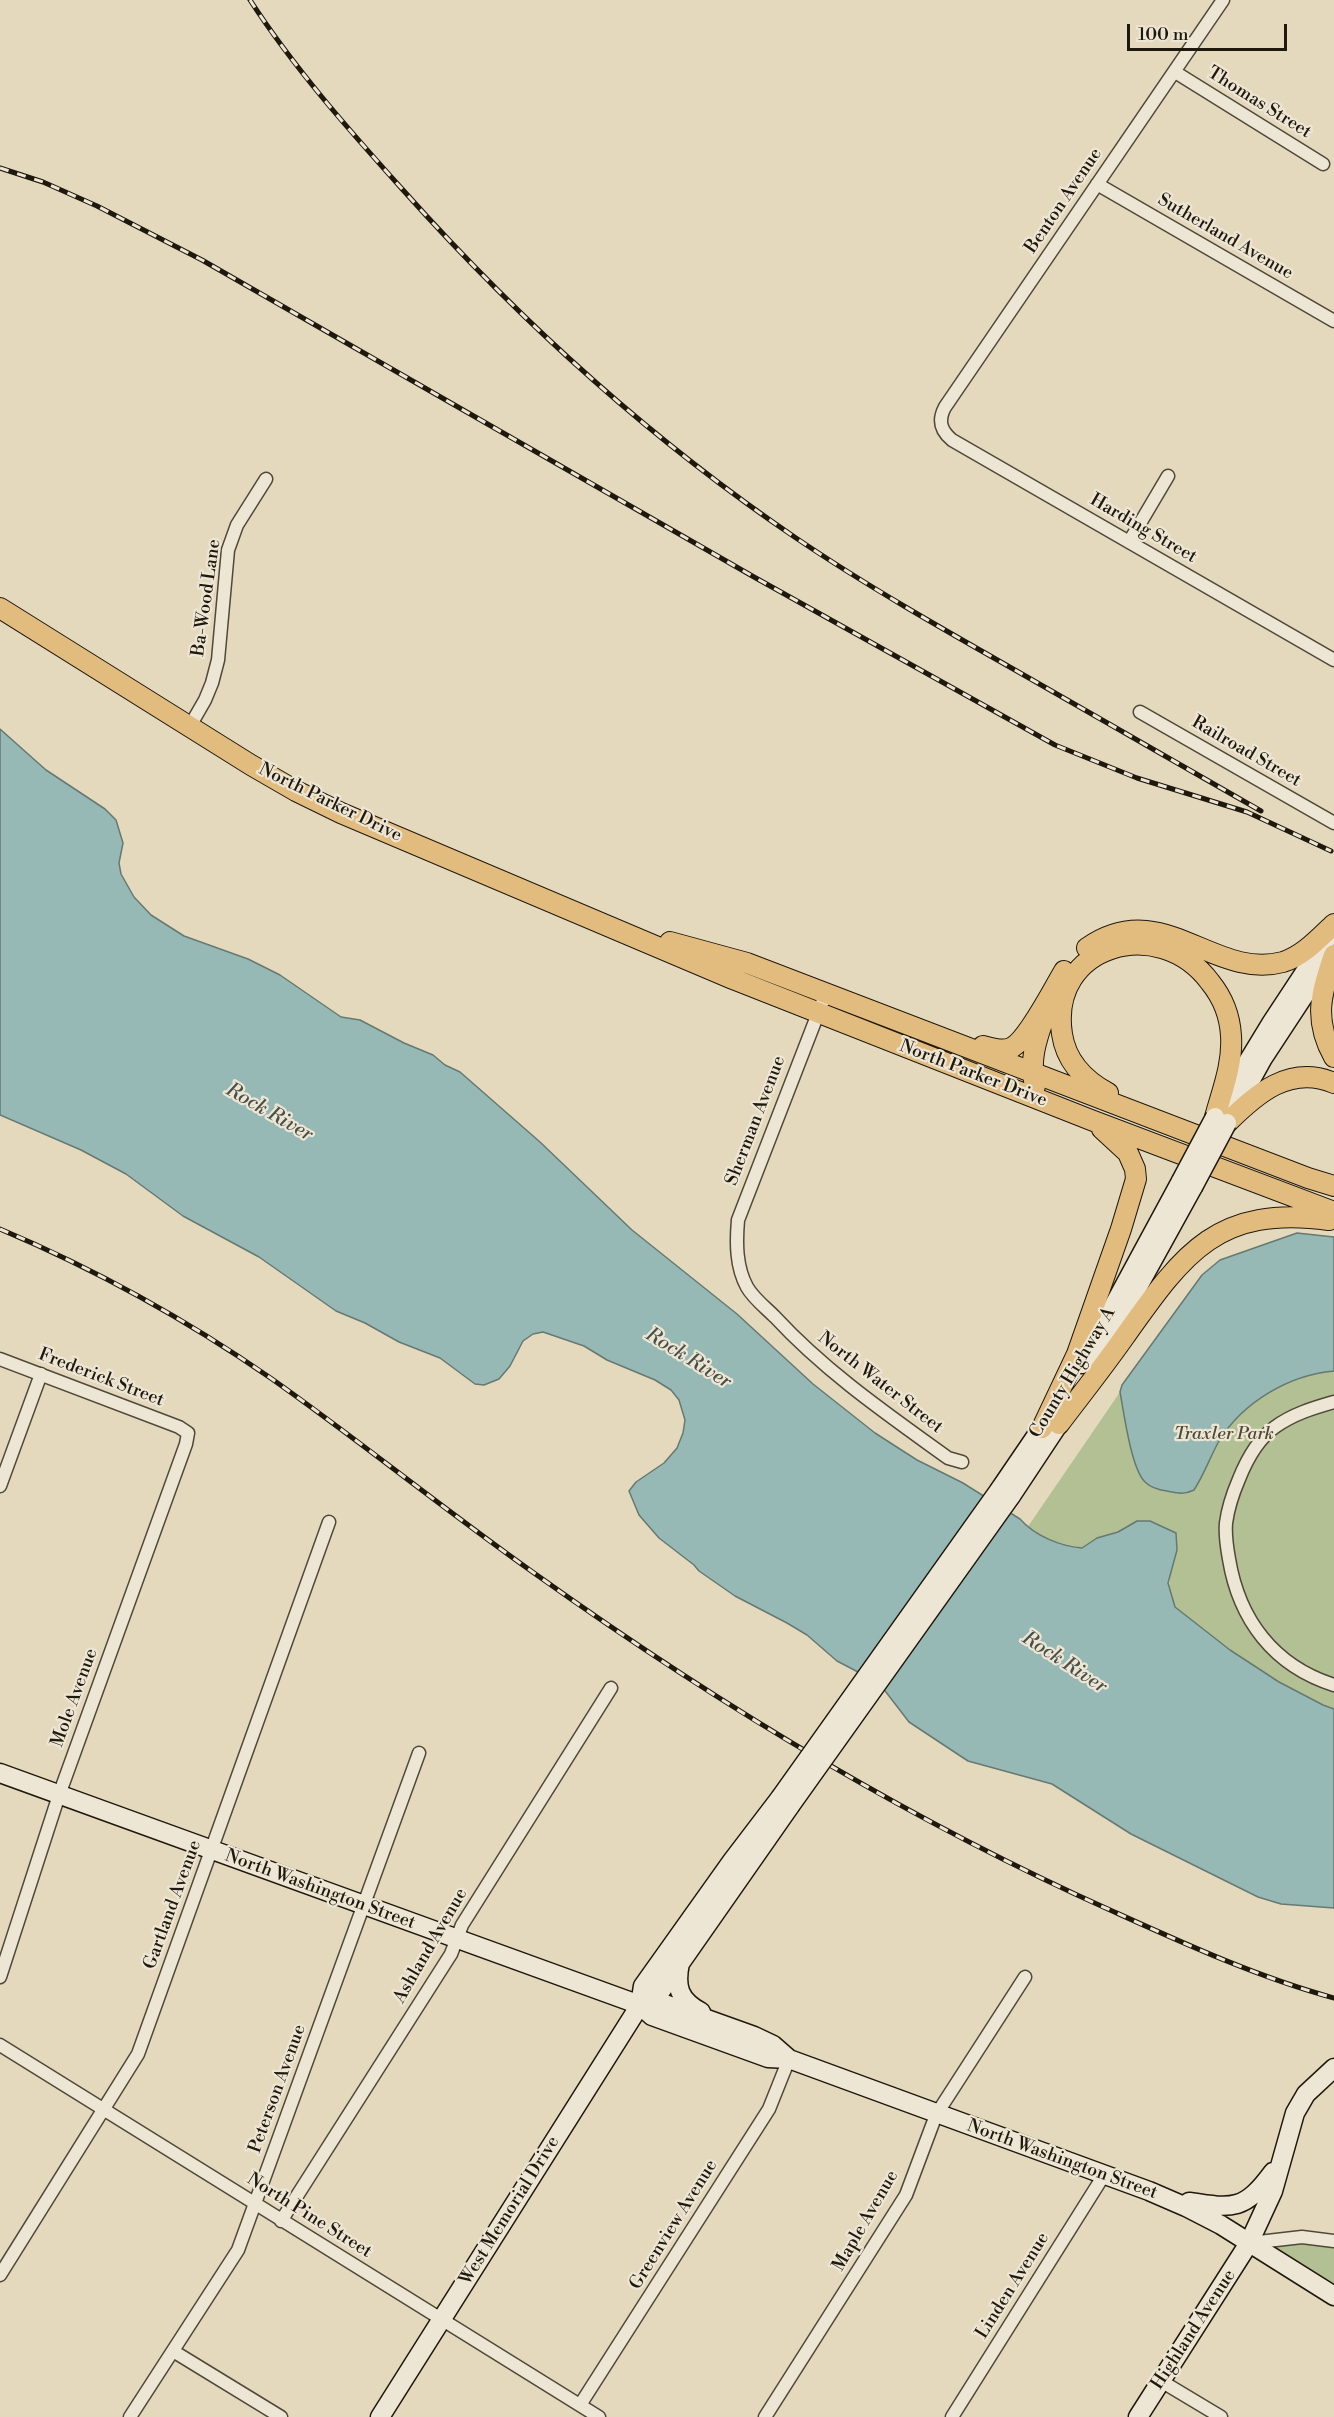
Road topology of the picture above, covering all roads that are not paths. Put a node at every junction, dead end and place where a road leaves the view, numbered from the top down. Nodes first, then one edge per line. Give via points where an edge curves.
1 (1223, 0) edge
2 (1175, 72) junction
3 (1323, 164) dead end
4 (1097, 184) junction
5 (1334, 321) edge
6 (941, 424) joint
7 (1168, 476) dead end
8 (266, 479) dead end
9 (1129, 542) junction
10 (0, 608) edge
11 (1334, 660) edge
12 (1140, 712) dead end
13 (190, 726) junction
14 (1334, 823) edge
15 (1334, 926) edge
16 (615, 928) junction
17 (1334, 953) edge
18 (1056, 985) junction
19 (826, 993) junction
20 (818, 1013) junction
21 (935, 1035) junction
22 (1334, 1057) edge
23 (1032, 1073) junction
24 (1334, 1083) edge
25 (1046, 1102) junction
26 (1091, 1120) junction
27 (1161, 1120) junction
28 (1221, 1120) junction
29 (1334, 1186) edge
30 (1334, 1212) edge
31 (1334, 1221) edge
32 (740, 1266) joint
33 (0, 1359) edge
34 (40, 1374) junction
35 (1334, 1402) edge
36 (1051, 1426) junction
37 (188, 1433) joint
38 (962, 1462) dead end
39 (0, 1486) edge
40 (329, 1522) dead end
41 (1334, 1685) edge
42 (611, 1688) dead end
43 (419, 1753) dead end
44 (0, 1773) edge
45 (59, 1795) junction
46 (785, 1802) junction
47 (212, 1851) junction
48 (363, 1905) junction
49 (457, 1939) junction
50 (681, 1961) junction
51 (0, 1977) edge
52 (1024, 1977) dead end
53 (640, 2005) junction
54 (732, 2028) junction
55 (0, 2044) edge
56 (789, 2060) junction
57 (1334, 2068) edge
58 (103, 2108) junction
59 (936, 2115) junction
60 (1281, 2161) junction
61 (1104, 2175) junction
62 (1167, 2199) junction
63 (256, 2203) junction
64 (281, 2220) junction
65 (1334, 2241) edge
66 (1249, 2243) junction
67 (0, 2275) edge
68 (1334, 2296) edge
69 (441, 2320) junction
70 (173, 2351) junction
71 (1161, 2380) junction
72 (580, 2405) junction
73 (130, 2417) edge
74 (281, 2417) edge
75 (380, 2417) edge
76 (599, 2417) edge
77 (765, 2417) edge
78 (952, 2417) edge
79 (1138, 2417) edge
80 (1221, 2417) edge

1 - 2 street, Benton Avenue
2 - 3 street, Thomas Street
2 - 4 street, Benton Avenue
4 - 5 street, Sutherland Avenue
4 - 6 street, Benton Avenue via 945,406
6 - 9 street, Harding Street via 952,440
7 - 9 street
8 - 13 street, Ba-Wood Lane via 237,525 228,550 218,660 208,692
9 - 11 street, Harding Street
10 - 13 main road, North Parker Drive
12 - 14 street, Railroad Street
13 - 16 main road, North Parker Drive via 314,800
15 - 18 main road via 1300,954 1270,964 1228,958 1152,931 1114,933 1080,952
15 - 28 main road, County Highway A via 1272,1022
16 - 19 main road, North Parker Drive via 747,963
16 - 20 main road, North Parker Drive
17 - 22 main road via 1321,1000 1321,1023
17 - 28 main road, County Highway A
18 - 21 main road via 1034,1021 1011,1048 1001,1050
18 - 23 main road via 1037,1036
19 - 20 street, Sherman Avenue
19 - 21 main road, North Parker Drive
20 - 25 main road, North Parker Drive
20 - 32 street, Sherman Avenue via 738,1220
21 - 23 main road, North Parker Drive
23 - 25 main road
23 - 27 main road, North Parker Drive
24 - 28 main road via 1310,1077 1283,1080
25 - 26 main road, North Parker Drive
26 - 30 main road, North Parker Drive
26 - 36 main road via 1128,1153 1136,1179
27 - 28 main road via 1084,1077 1067,1055 1063,1042 1061,1007 1072,979 1093,958 1120,946 1147,944 1176,952 1201,970 1218,992 1229,1020 1232,1048
27 - 29 main road, North Parker Drive
28 - 36 main road, County Highway A, bridge
31 - 36 main road via 1297,1216 1254,1220 1197,1248 1169,1275
32 - 38 street, North Water Street via 747,1288 799,1343 863,1398 948,1458
33 - 34 street, Frederick Street
34 - 37 street, Frederick Street
34 - 39 street
35 - 41 street via 1289,1418 1263,1438 1241,1473 1226,1524 1232,1574 1249,1618 1275,1653
36 - 46 main road, County Highway A, bridge
37 - 45 street, Mole Avenue
40 - 47 street, Gartland Avenue
42 - 49 street, Ashland Avenue via 462,1925
43 - 48 street, Peterson Avenue
44 - 45 main road, North Washington Street
45 - 47 main road, North Washington Street
45 - 51 street, Mole Avenue
46 - 50 main road, West Memorial Drive
46 - 53 main road, West Memorial Drive via 718,1880 643,1986
47 - 48 main road, North Washington Street
47 - 58 street, Gartland Avenue via 141,2047
48 - 49 main road, North Washington Street
48 - 63 street, Peterson Avenue
49 - 53 main road, North Washington Street
49 - 64 street, Ashland Avenue
50 - 53 main road, West Memorial Drive via 660,1992
50 - 54 main road via 677,1986 680,1995 694,2008
52 - 59 street, Maple Avenue
53 - 54 main road, North Washington Street via 662,2003
53 - 56 main road, North Washington Street via 662,2020 768,2058
53 - 69 main road, West Memorial Drive
54 - 56 main road, North Washington Street via 773,2045
55 - 58 street, North Pine Street
56 - 59 main road, North Washington Street
56 - 72 street, Greenview Avenue via 769,2109
57 - 60 main road, Highland Avenue via 1306,2094 1295,2113
58 - 63 street, North Pine Street
58 - 67 street, Gartland Avenue
59 - 61 main road, North Washington Street
59 - 77 street, Maple Avenue via 906,2195
60 - 62 main road via 1261,2188 1238,2205 1213,2206
60 - 66 main road, Highland Avenue via 1273,2191
61 - 62 main road, North Washington Street
61 - 78 street, Linden Avenue
62 - 66 main road, North Washington Street
63 - 64 street, North Pine Street
63 - 70 street, Peterson Avenue via 237,2250
64 - 69 street, North Pine Street
65 - 66 street via 1302,2237
66 - 68 main road, North Washington Street
66 - 71 main road, Highland Avenue
69 - 72 street, North Pine Street
69 - 75 main road, West Memorial Drive
70 - 73 street, Peterson Avenue
70 - 74 street
71 - 79 main road, Highland Avenue
71 - 80 street
72 - 76 street, North Pine Street

